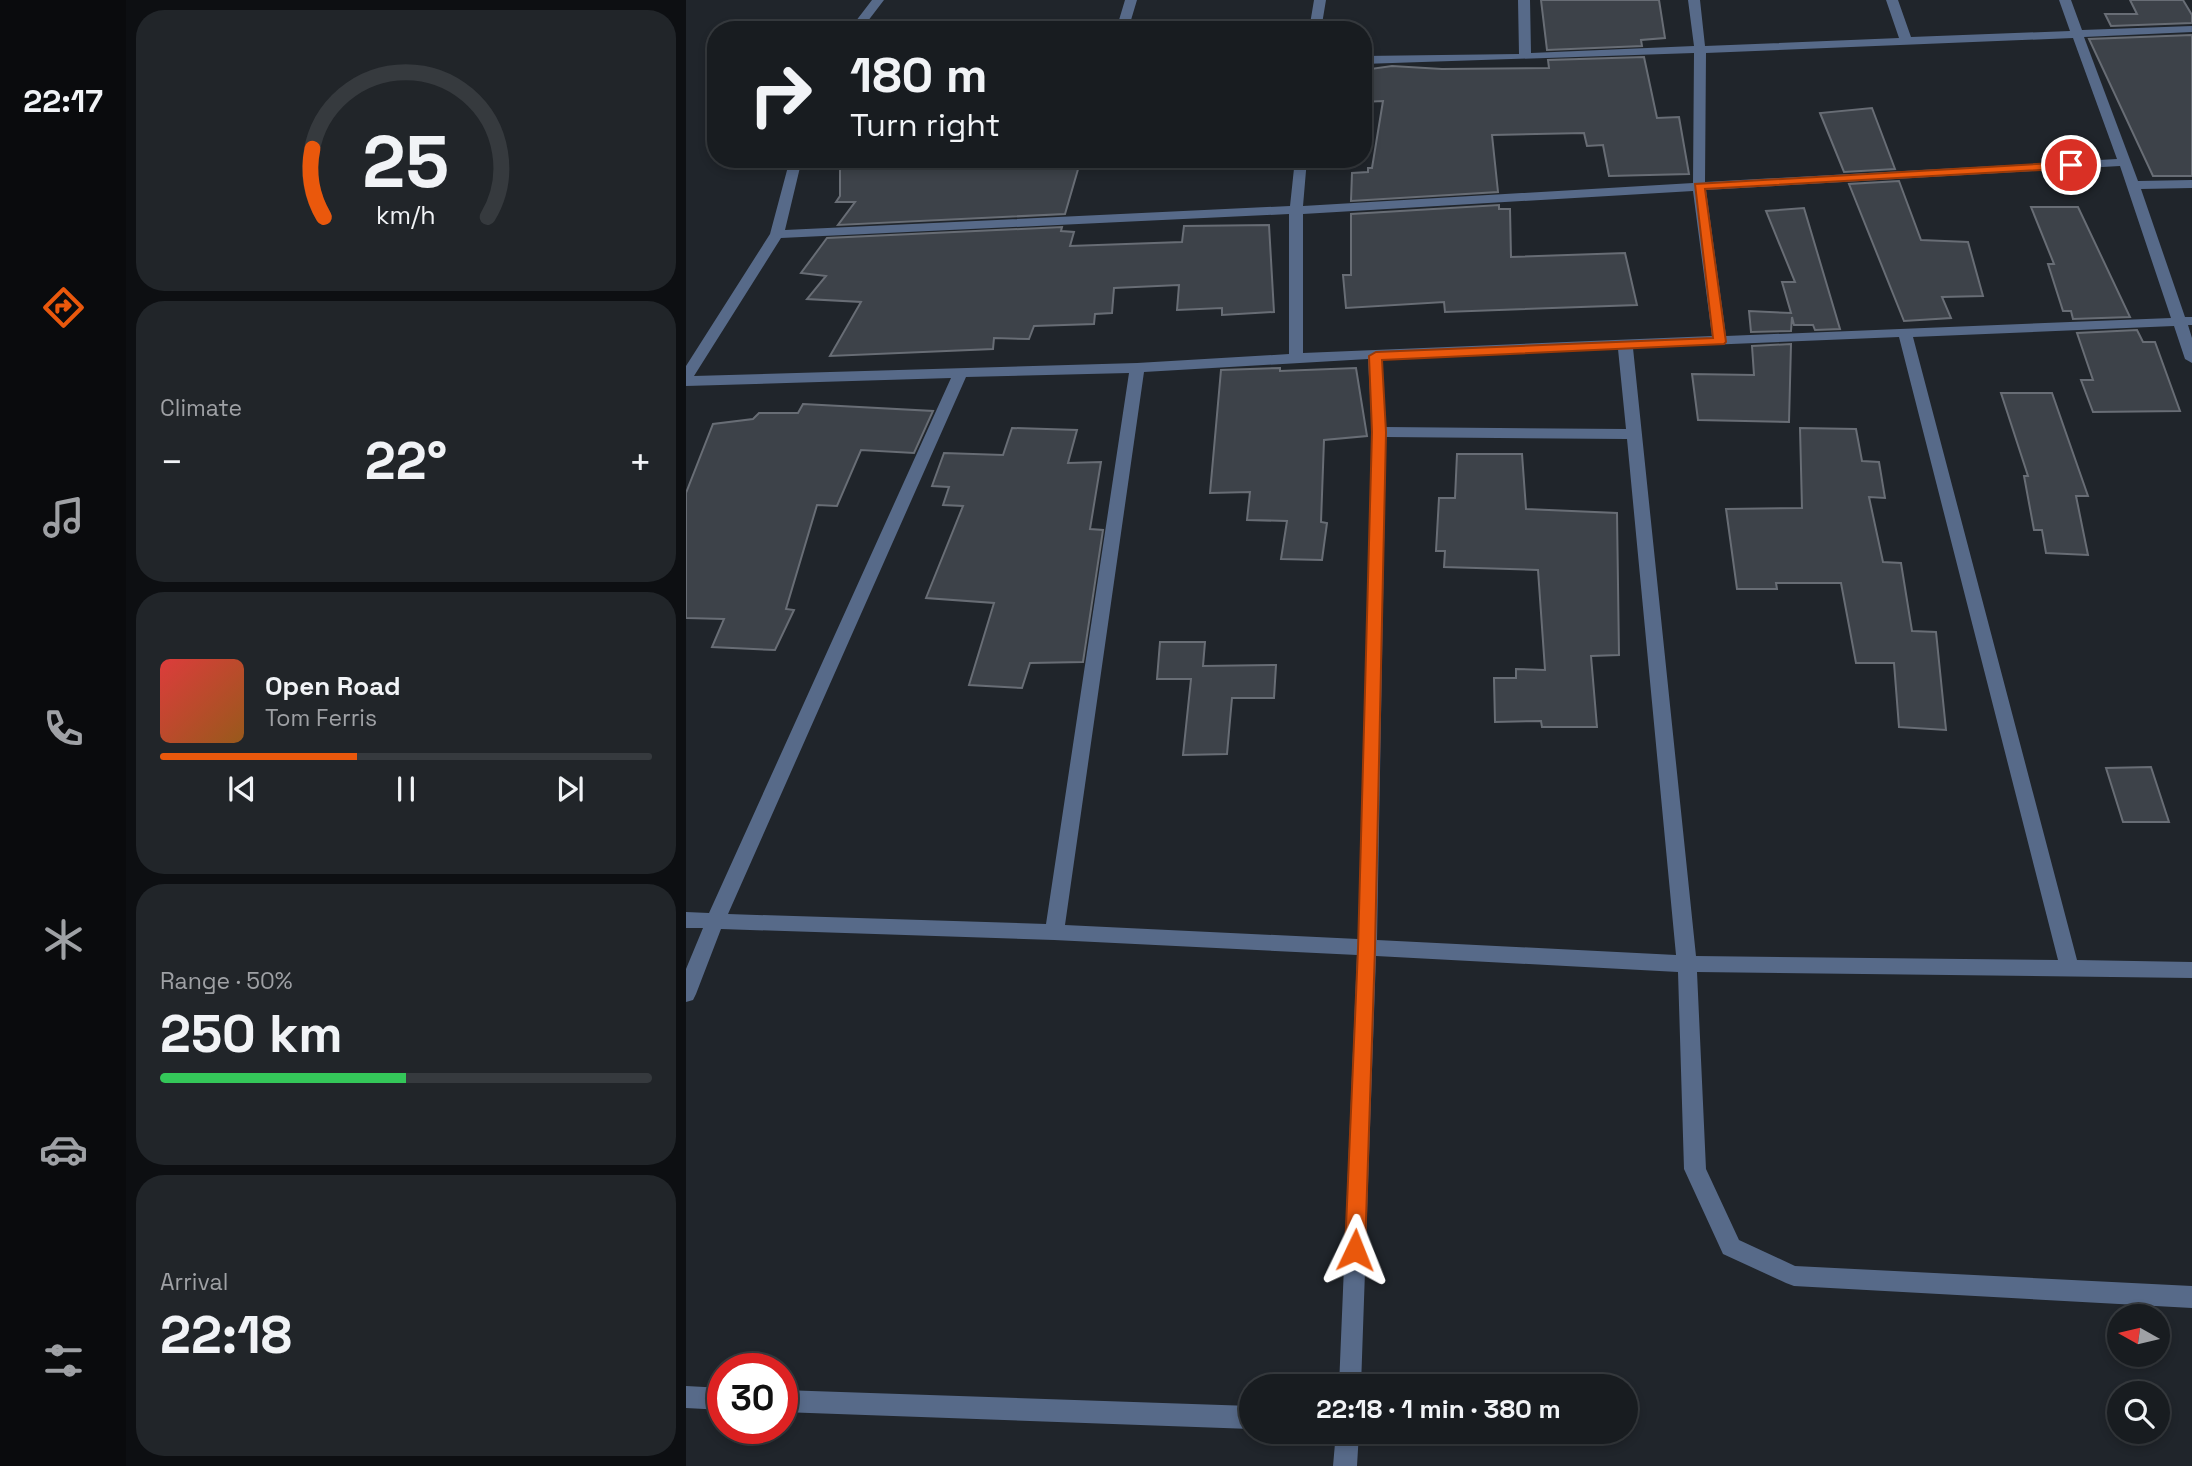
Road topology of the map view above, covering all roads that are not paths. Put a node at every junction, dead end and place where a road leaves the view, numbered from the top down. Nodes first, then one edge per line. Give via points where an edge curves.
1 (877, 0) edge
2 (1130, 0) edge
3 (1320, 0) edge
4 (1524, 0) edge
5 (1694, 0) edge
6 (1892, 0) edge
7 (2065, 0) edge
8 (862, 21) edge
9 (1124, 21) edge
10 (1316, 21) edge
11 (2192, 29) edge
12 (2077, 32) junction
13 (1906, 41) junction
14 (1700, 50) junction
15 (1525, 57) junction
16 (1372, 60) edge
17 (2124, 162) junction
18 (794, 168) edge
19 (1300, 168) edge
20 (2192, 184) edge
21 (2133, 185) junction
22 (1699, 186) junction
23 (1296, 209) junction
24 (777, 234) junction
25 (2186, 321) edge
26 (1905, 332) junction
27 (1720, 342) junction
28 (1625, 344) junction
29 (1376, 356) junction
30 (1296, 358) junction
31 (2192, 359) edge
32 (1137, 368) junction
33 (960, 374) junction
34 (686, 379) edge
35 (1379, 432) junction
36 (1635, 434) junction
37 (686, 920) edge
38 (715, 921) junction
39 (1054, 932) junction
40 (1367, 949) junction
41 (1687, 964) junction
42 (2070, 970) junction
43 (2192, 970) edge
44 (686, 994) edge
45 (2192, 1297) edge
46 (1350, 1374) edge
47 (686, 1398) edge
48 (707, 1399) edge
49 (798, 1402) edge
50 (1239, 1418) edge
51 (1347, 1444) edge
52 (1345, 1466) edge

1 - 8 street
2 - 9 street
3 - 10 street
4 - 15 street
5 - 14 street
6 - 13 street
7 - 12 street
11 - 12 street
12 - 13 street
12 - 17 street
13 - 14 street
14 - 15 street
14 - 22 street
15 - 16 street
17 - 21 street
17 - 22 street
18 - 24 street
19 - 23 street
20 - 21 street
21 - 25 street
22 - 23 street
22 - 27 street
23 - 24 street
23 - 30 street
24 - 34 street
25 - 26 street
25 - 31 street
26 - 27 street
26 - 42 street
27 - 28 street
28 - 29 street
28 - 36 street
29 - 30 street
29 - 35 street
30 - 32 street
32 - 33 street
32 - 39 street
33 - 34 street
33 - 38 street
35 - 36 street
35 - 40 street
36 - 41 street
37 - 38 street
38 - 39 street
38 - 44 street
39 - 40 street
40 - 41 street
40 - 46 street
41 - 42 street
41 - 45 street via 1695,1169 1731,1247 1794,1276
42 - 43 street
47 - 48 street
49 - 50 street
51 - 52 street

